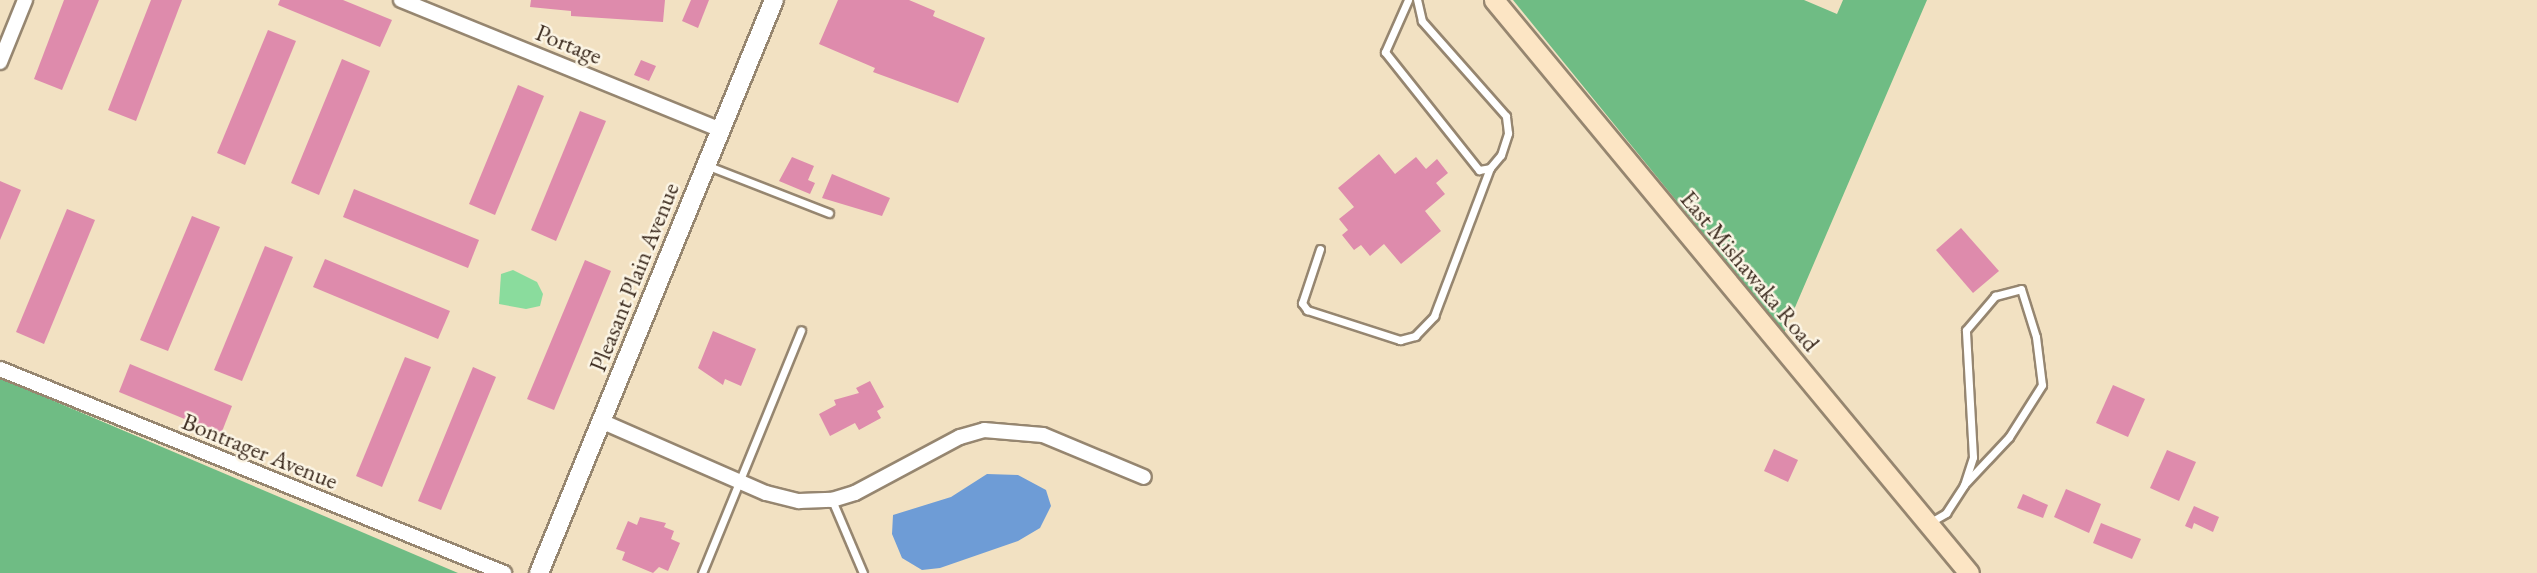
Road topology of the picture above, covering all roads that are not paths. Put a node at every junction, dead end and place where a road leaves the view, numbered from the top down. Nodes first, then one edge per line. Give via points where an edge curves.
1 (25, 0) edge
2 (401, 0) edge
3 (774, 0) edge
4 (1408, 0) edge
5 (1417, 0) edge
6 (1494, 0) edge
7 (421, 4) edge
8 (0, 62) edge
9 (721, 130) junction
10 (706, 165) junction
11 (1490, 168) junction
12 (829, 213) dead end
13 (1320, 249) dead end
14 (801, 330) dead end
15 (0, 369) edge
16 (601, 421) junction
17 (1144, 477) dead end
18 (740, 481) junction
19 (1964, 485) junction
20 (831, 500) junction
21 (1928, 524) junction
22 (504, 573) edge
23 (539, 573) edge
24 (702, 573) edge
25 (863, 573) edge
26 (1969, 573) edge

1 - 8 street
2 - 7 street, Portage
3 - 9 street, Pleasant Plain Avenue
4 - 11 lane via 1385,52 1479,170
5 - 11 lane via 1422,21 1506,116 1508,133 1501,155
6 - 21 main road, East Mishawaka Road
7 - 9 street, Portage
9 - 10 street, Pleasant Plain Avenue
10 - 12 lane
10 - 16 street, Pleasant Plain Avenue
11 - 13 lane via 1434,316 1415,336 1400,340 1307,310 1302,303
14 - 18 lane
15 - 22 street, Bontrager Avenue
16 - 18 street
16 - 23 street, Pleasant Plain Avenue
17 - 20 street via 1043,435 984,430 960,437 855,493
18 - 20 street via 799,501
18 - 24 lane
19 - 19 lane via 1973,457 1966,330 1995,296 2021,289 2036,337 2042,386 2009,437
19 - 21 lane via 1946,513
20 - 25 lane
21 - 26 main road, East Mishawaka Road

